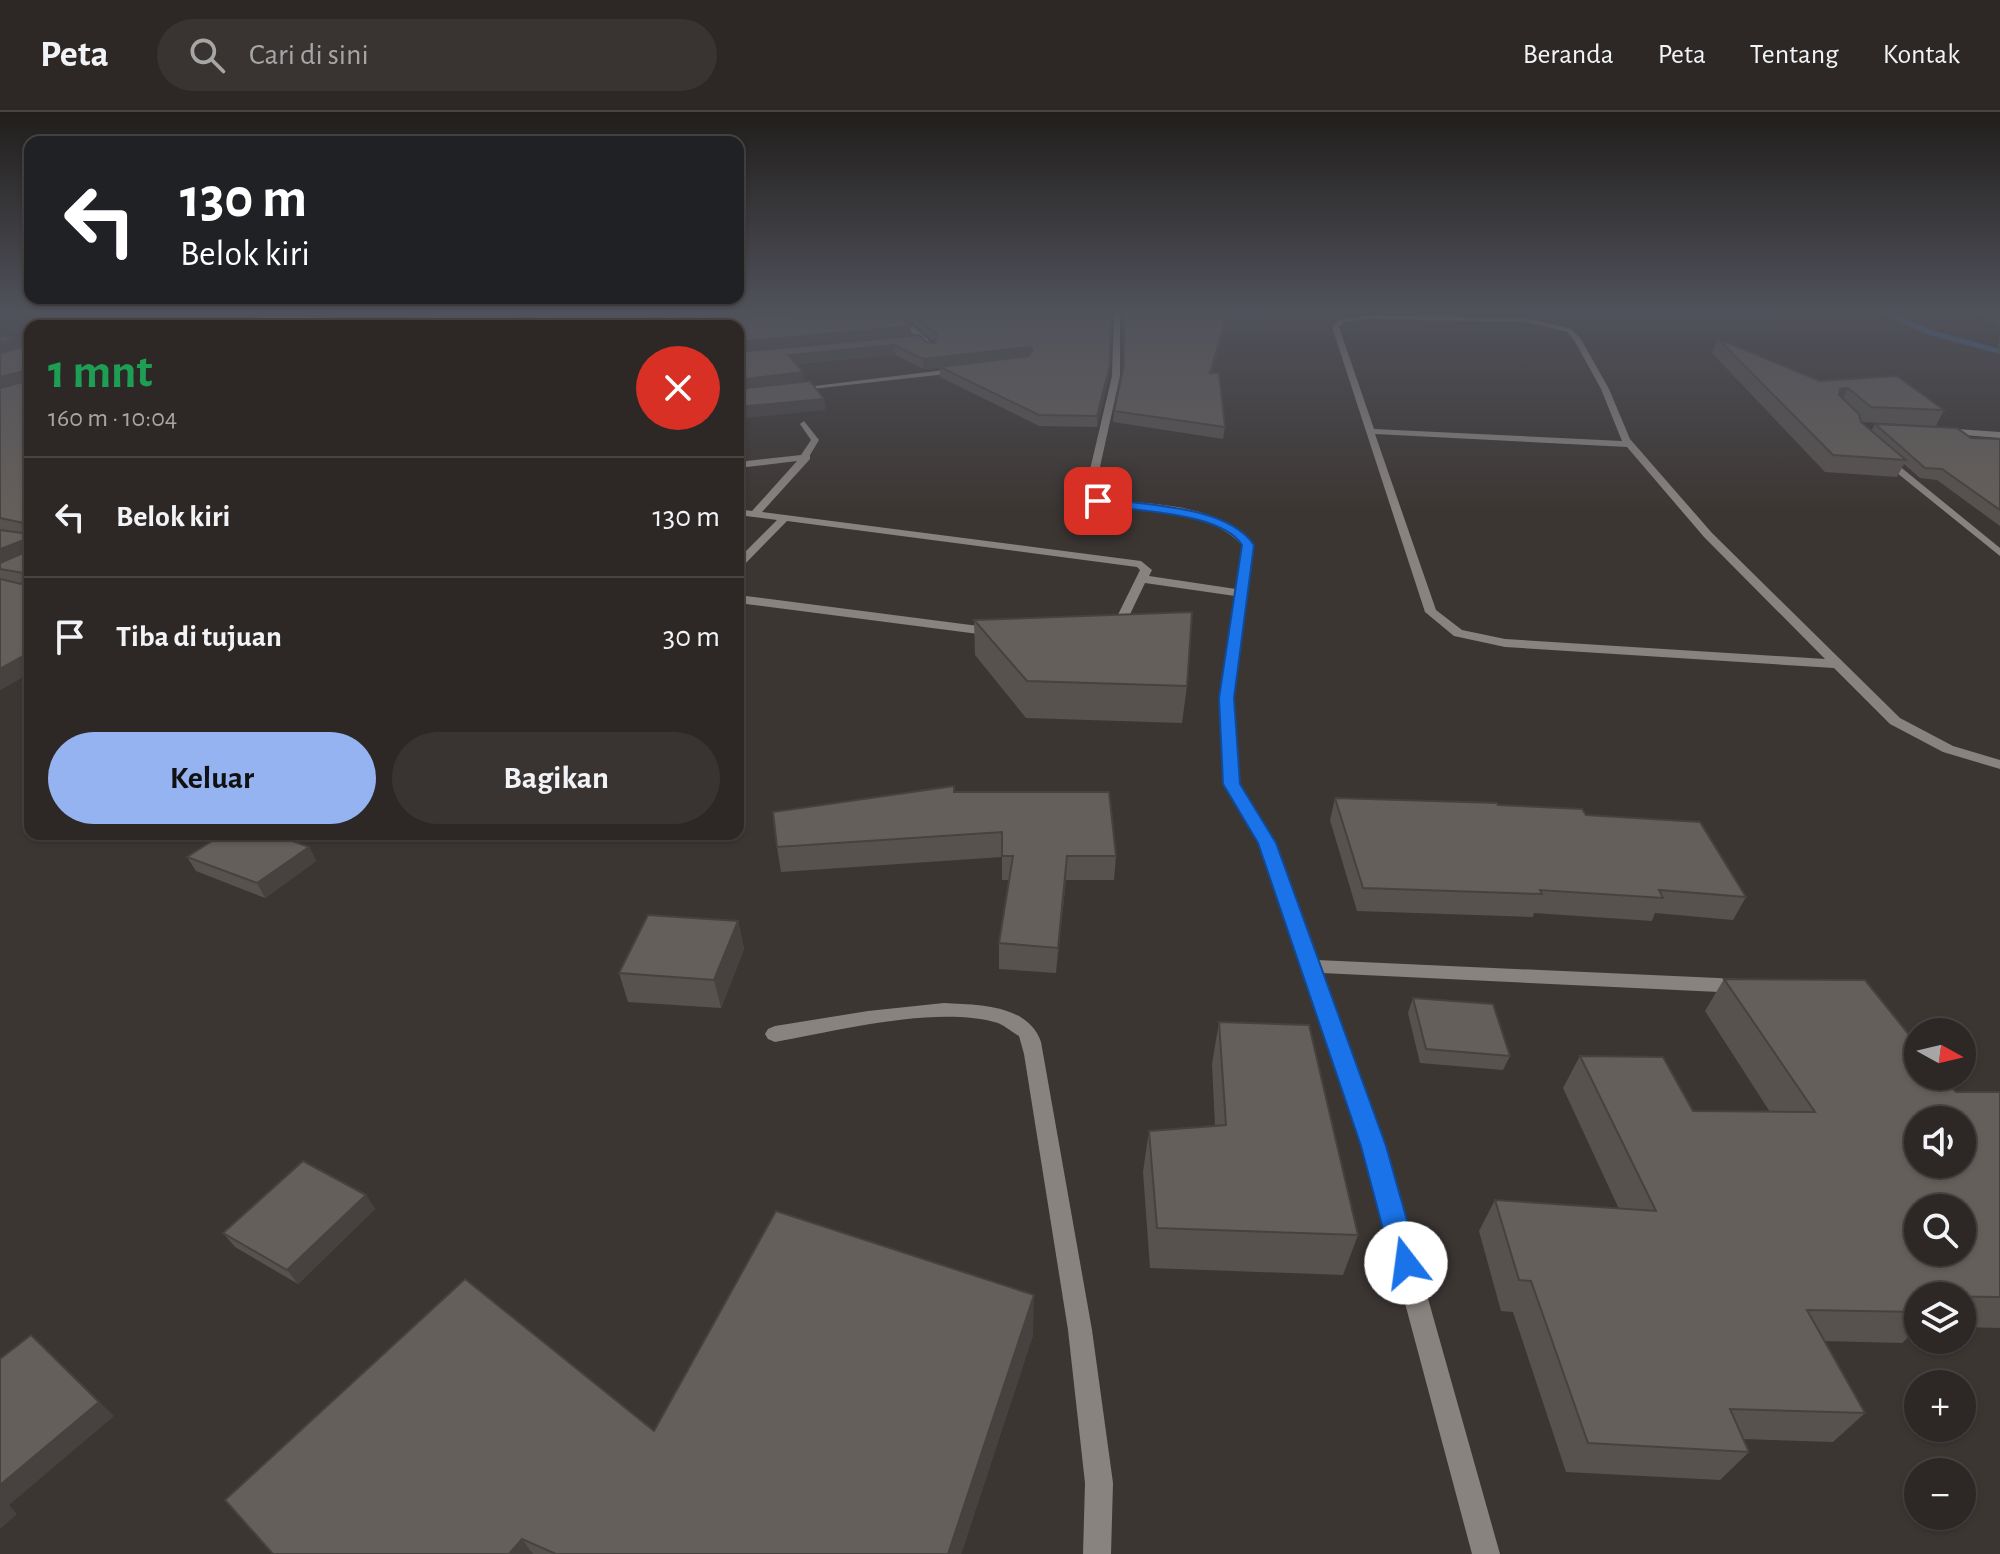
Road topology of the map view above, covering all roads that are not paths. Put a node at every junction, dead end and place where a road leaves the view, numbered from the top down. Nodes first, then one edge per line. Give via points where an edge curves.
1 (897, 377) edge
2 (1116, 377) edge
3 (1352, 377) edge
4 (1598, 377) edge
5 (784, 391) edge
6 (804, 424) dead end
7 (1923, 430) edge
8 (1370, 431) junction
9 (2000, 435) edge
10 (1629, 444) junction
11 (1877, 451) edge
12 (807, 457) junction
13 (744, 464) edge
14 (744, 513) edge
15 (755, 514) junction
16 (785, 518) junction
17 (2000, 553) edge
18 (744, 559) edge
19 (1143, 579) junction
20 (1239, 593) junction
21 (744, 600) edge
22 (1002, 633) edge
23 (1104, 644) edge
24 (1837, 664) junction
25 (2000, 765) edge
26 (1310, 966) junction
27 (1767, 987) edge
28 (775, 1034) dead end
29 (1097, 1554) edge
30 (1486, 1554) edge

1 - 5 street
2 - 20 street via 1089,495 1227,525 1248,545
3 - 8 street
4 - 10 street
6 - 12 street via 815,440
7 - 9 street
8 - 10 street
8 - 24 street via 1431,612 1458,633 1505,643
10 - 24 street via 1708,535
11 - 17 street
12 - 13 street
12 - 15 street
14 - 15 street
15 - 16 street
16 - 18 street
16 - 19 street via 1133,561 1145,567
19 - 20 street
19 - 23 street
20 - 26 street via 1227,698 1232,784 1267,843
21 - 22 street
24 - 25 street via 1895,721 1948,749
26 - 27 street
26 - 30 street via 1374,1146
28 - 29 street via 942,1008 1003,1016 1026,1031 1080,1330 1099,1483

